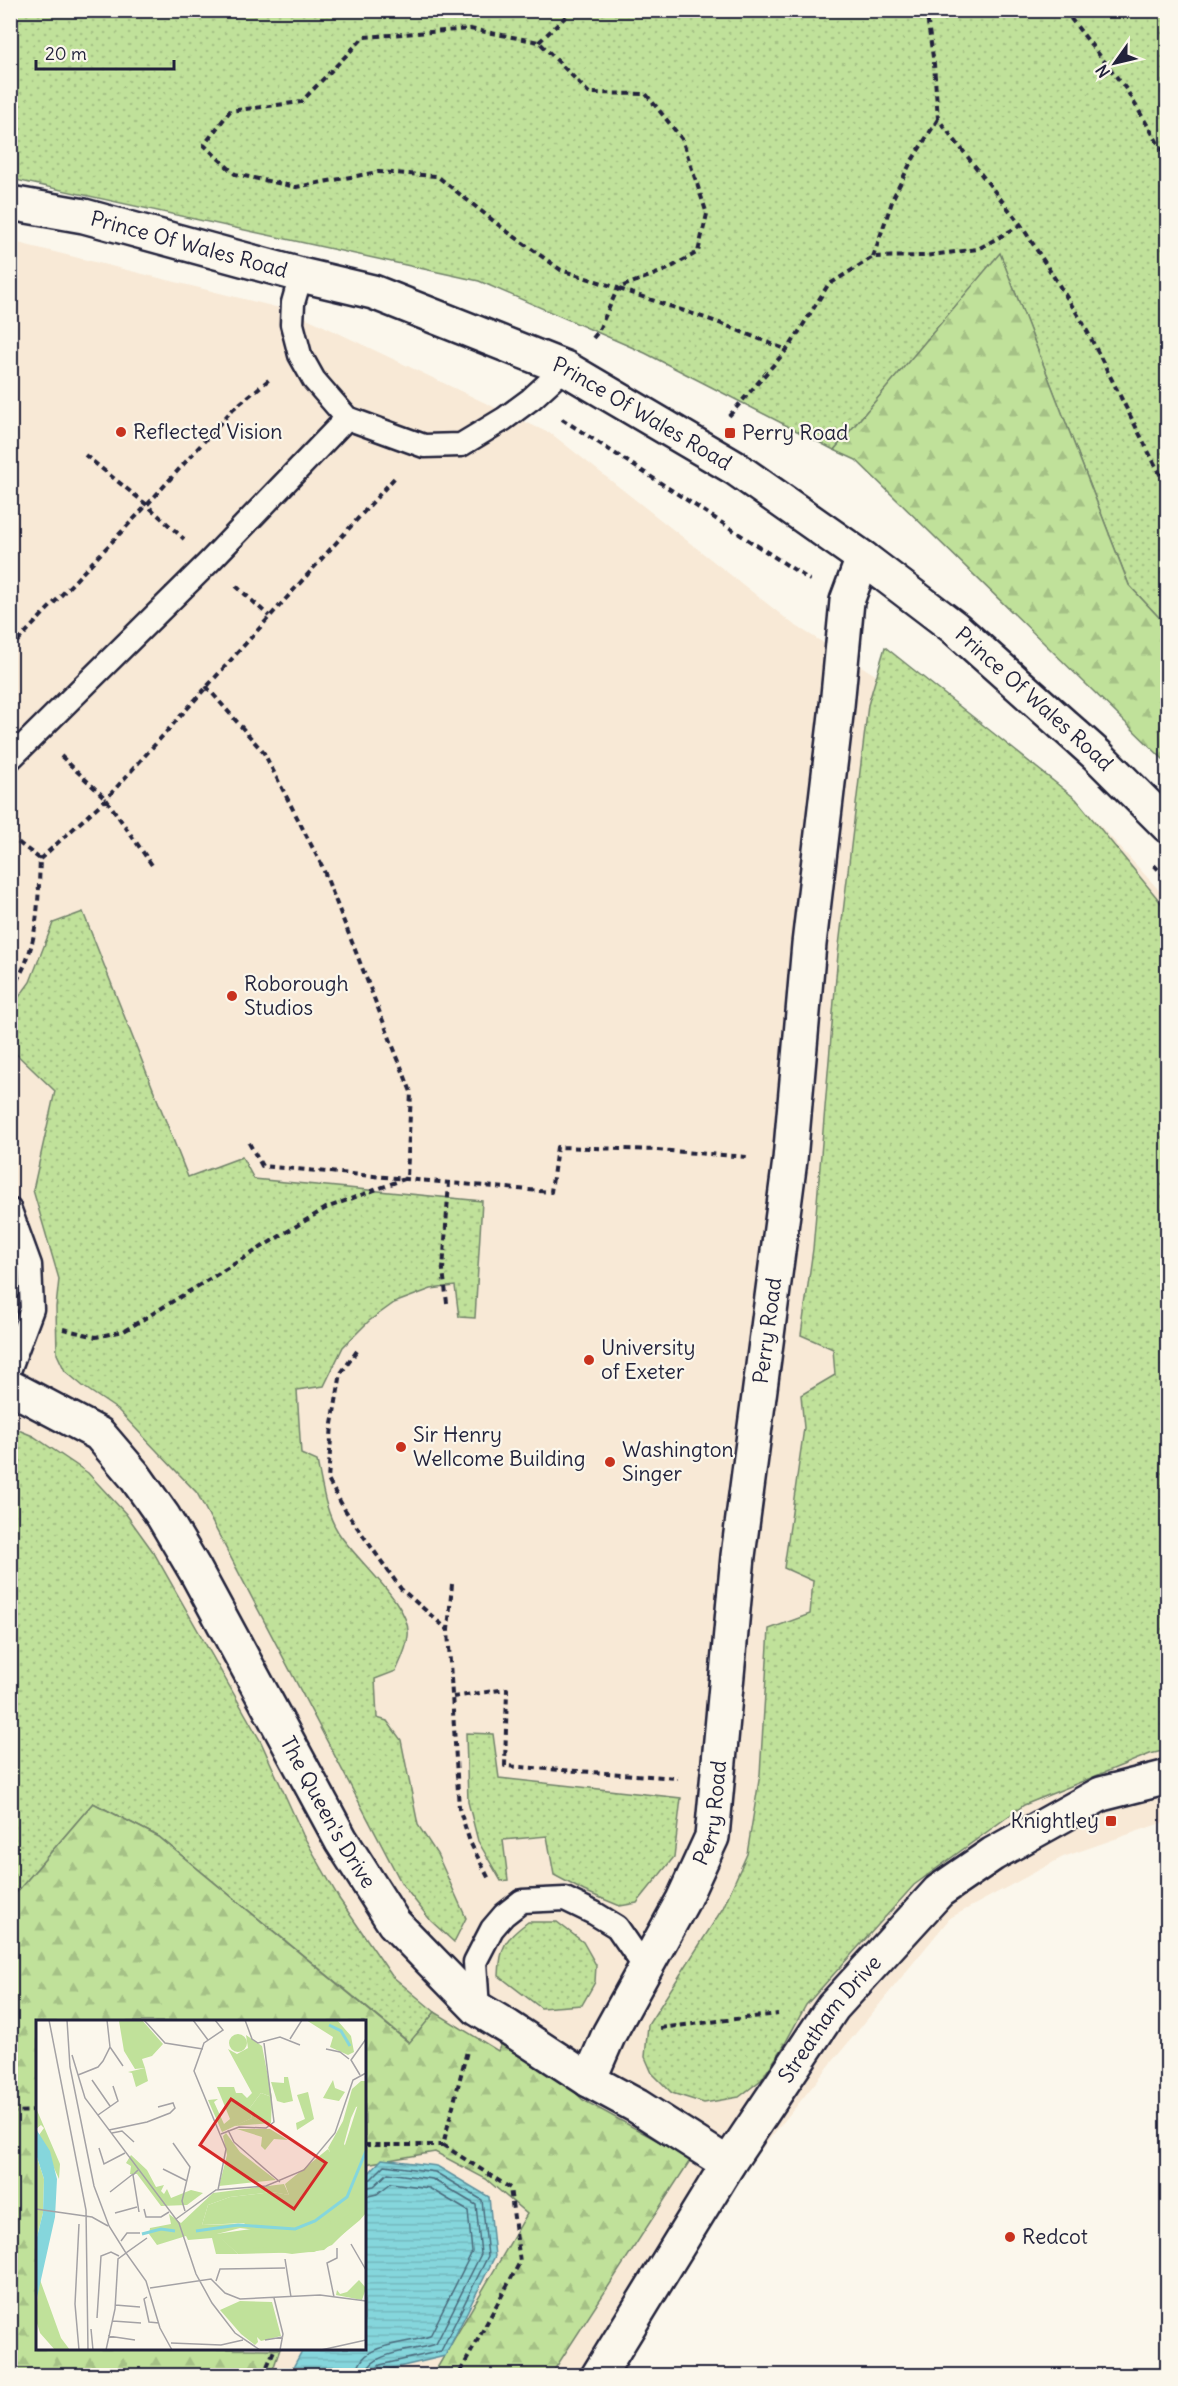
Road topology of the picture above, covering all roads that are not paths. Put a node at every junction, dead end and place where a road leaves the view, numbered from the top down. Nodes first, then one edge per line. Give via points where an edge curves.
1 (10, 203) edge
2 (301, 274) junction
3 (565, 368) junction
4 (347, 418) junction
5 (863, 558) junction
6 (10, 759) edge
7 (1167, 826) edge
8 (10, 1210) edge
9 (10, 1368) edge
10 (10, 1387) edge
11 (1167, 1777) edge
12 (646, 1969) junction
13 (478, 2009) junction
14 (589, 2080) junction
15 (728, 2164) junction
16 (598, 2376) edge

1 - 2 street, Prince Of Wales Road via 84,216
2 - 3 street, Prince Of Wales Road via 373,292
2 - 4 lane via 292,324 300,355 314,380
3 - 4 lane via 504,419 461,445 424,446
3 - 5 street, Prince Of Wales Road via 735,468
4 - 6 lane via 209,562
5 - 7 street, Prince Of Wales Road via 955,628 1097,755
5 - 12 street, Perry Road via 847,601 809,944 790,1160 738,1556 712,1837
8 - 9 lane via 30,1265 32,1309
10 - 13 street, The Queen's Drive via 99,1434 134,1475 195,1570 341,1840 394,1923
11 - 15 street, Streatham Drive via 1101,1794 993,1854 939,1891 833,2007
12 - 13 lane via 616,1927 565,1899 522,1901 492,1929 475,1962
12 - 14 street, Perry Road via 609,2034
13 - 14 street, The Queen's Drive
14 - 15 street, The Queen's Drive
15 - 16 street, Streatham Drive

